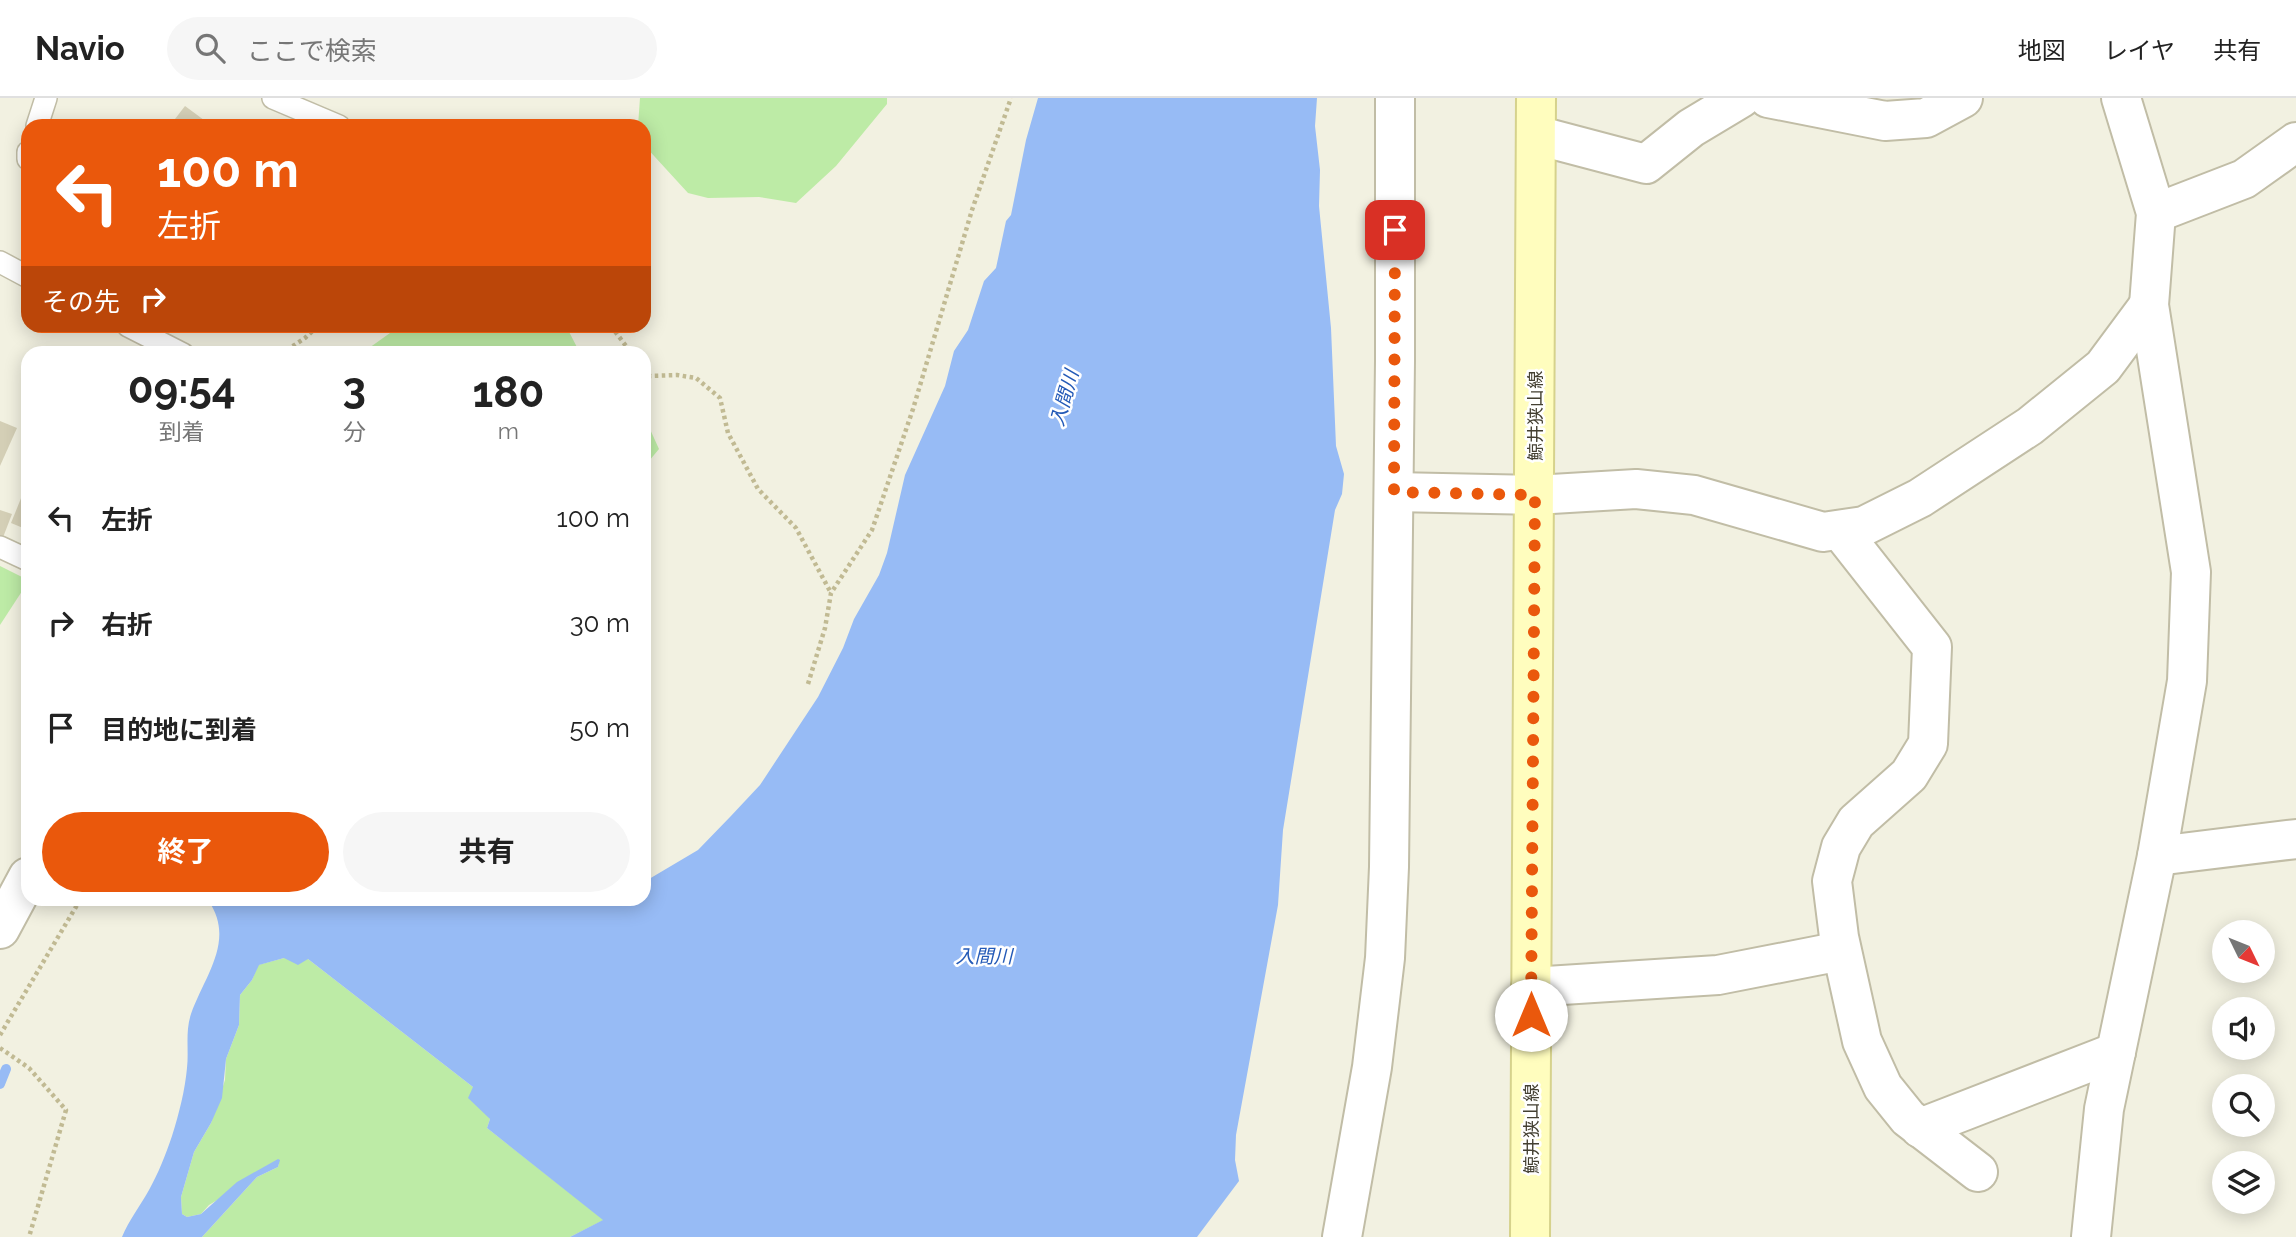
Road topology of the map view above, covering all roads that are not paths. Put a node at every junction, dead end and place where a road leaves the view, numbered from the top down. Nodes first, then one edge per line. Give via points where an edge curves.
1 (46, 98) edge
2 (273, 98) edge
3 (1395, 98) edge
4 (1741, 98) edge
5 (1768, 98) edge
6 (1963, 98) edge
7 (2121, 98) edge
8 (1536, 116) edge
9 (39, 119) edge
10 (323, 119) edge
11 (2296, 142) edge
12 (2156, 213) junction
13 (0, 262) edge
14 (21, 273) edge
15 (2149, 305) junction
16 (142, 333) edge
17 (167, 346) edge
18 (1394, 492) junction
19 (1535, 495) junction
20 (1840, 530) junction
21 (0, 547) edge
22 (21, 558) edge
23 (2296, 839) edge
24 (2157, 856) junction
25 (21, 890) edge
26 (0, 929) edge
27 (1842, 951) junction
28 (1531, 987) junction
29 (2116, 1052) junction
30 (1920, 1128) junction
31 (1978, 1171) dead end
32 (1342, 1237) edge
33 (1530, 1237) edge
34 (2091, 1237) edge

1 - 9 lane
2 - 10 lane
3 - 18 street
4 - 8 street via 1691,128 1646,164
5 - 6 street via 1885,121 1926,118
7 - 12 street
8 - 19 main road, 鯨井狭山線
11 - 12 street via 2244,179
12 - 15 street
13 - 14 lane
15 - 20 street via 2103,367 2030,426 1920,498 1864,526
15 - 24 street via 2191,572 2187,681
16 - 17 lane
18 - 19 street
18 - 32 street via 1385,958 1372,1067
19 - 20 street via 1636,489 1693,495 1823,532
19 - 28 main road, 鯨井狭山線
20 - 27 street via 1931,647 1928,744 1909,775 1856,822 1841,847 1832,881
21 - 22 lane
23 - 24 street
24 - 29 street
25 - 26 street
27 - 28 street via 1718,975
27 - 30 street via 1862,1041 1883,1087
28 - 33 main road, 鯨井狭山線
29 - 30 street
29 - 34 street via 2104,1109
30 - 31 street

